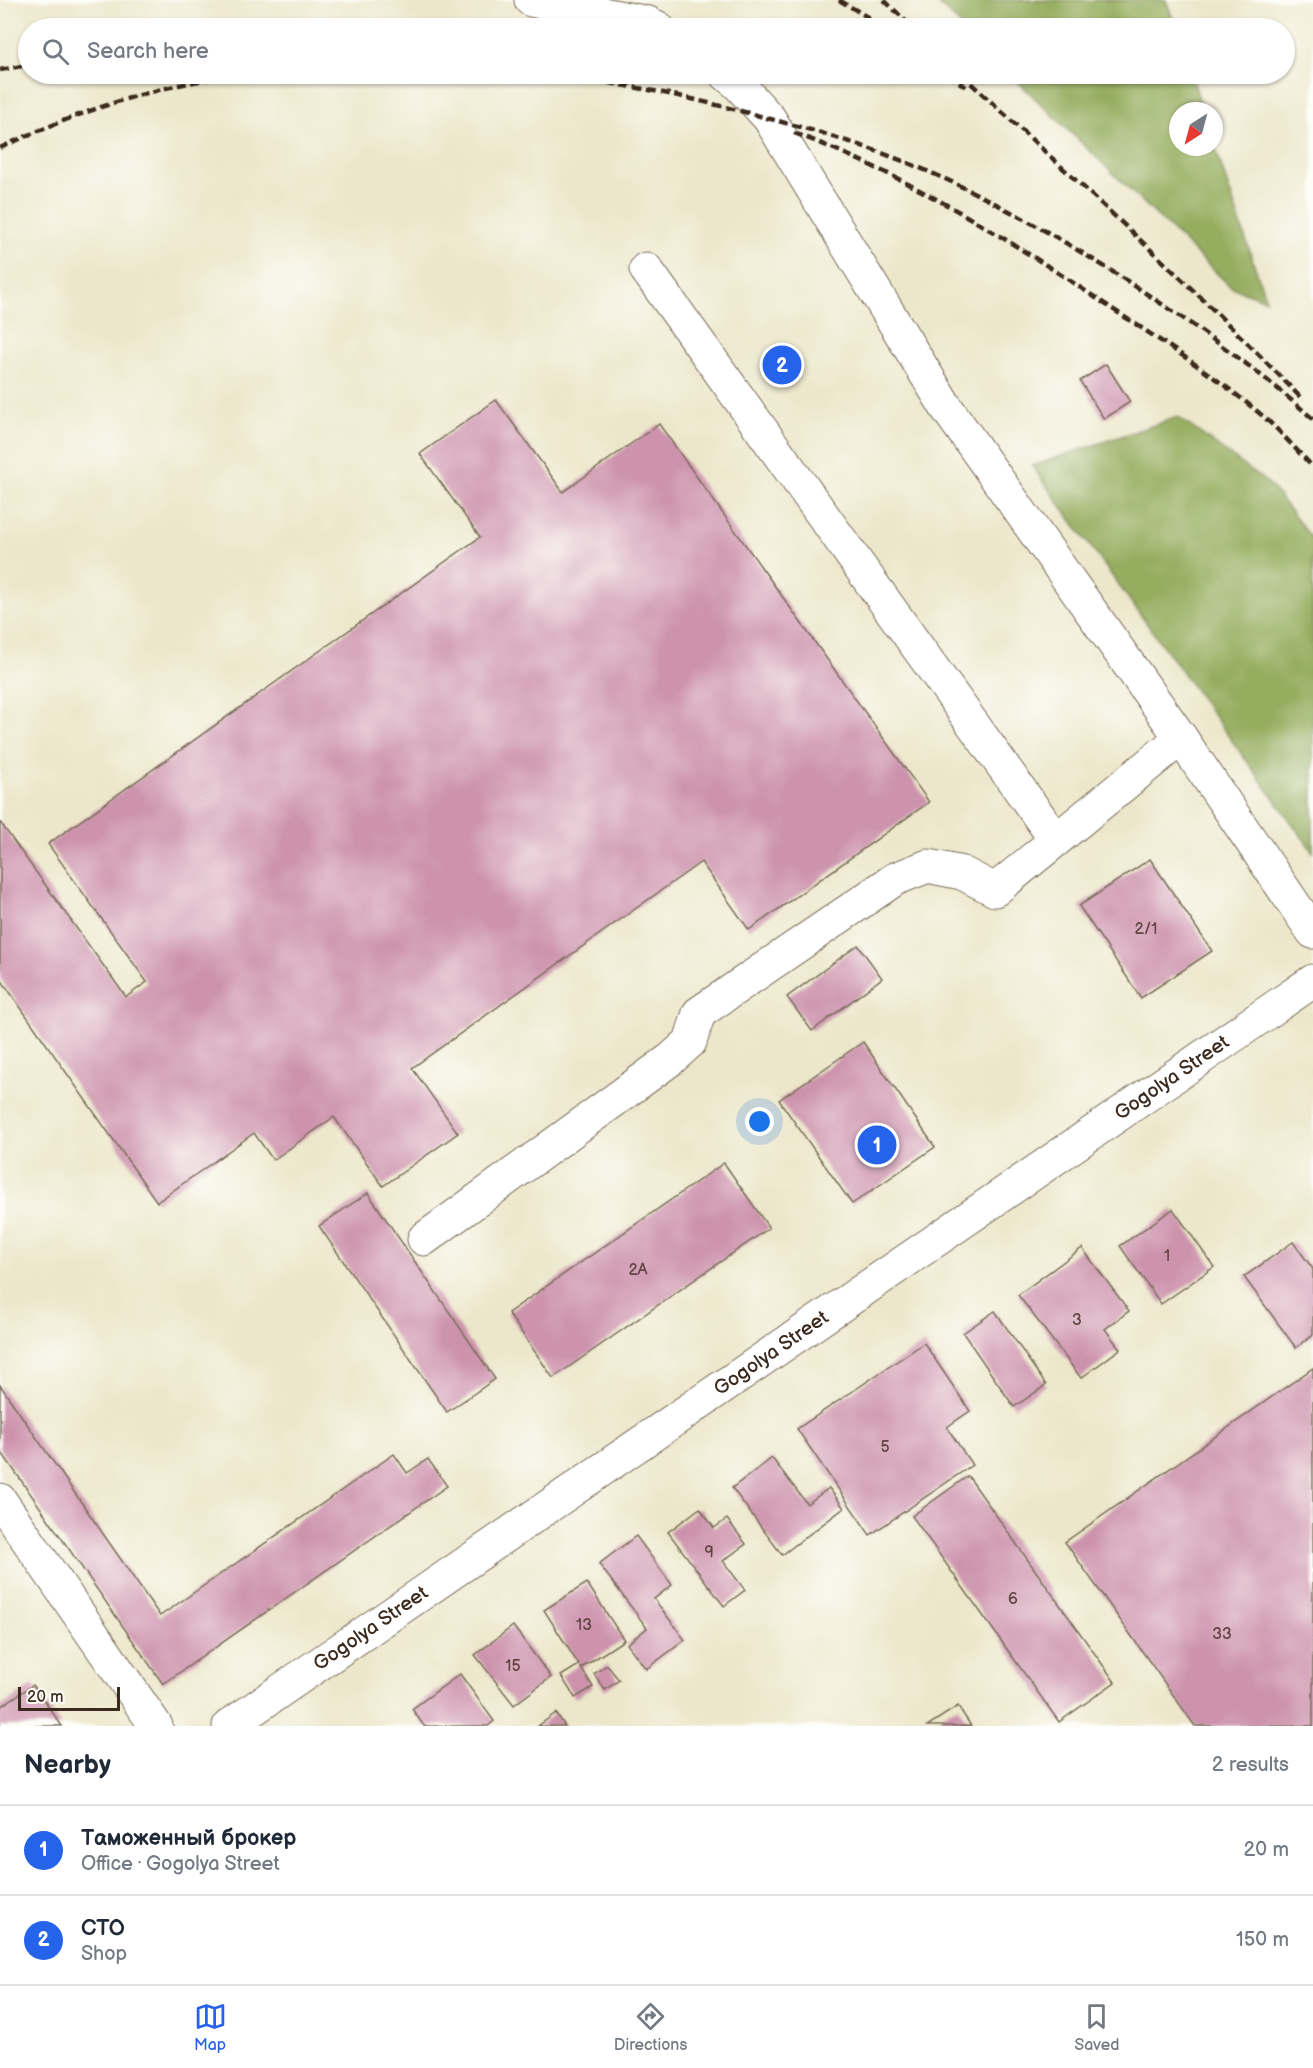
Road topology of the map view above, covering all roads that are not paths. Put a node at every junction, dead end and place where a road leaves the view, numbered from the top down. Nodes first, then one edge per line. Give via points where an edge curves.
1 (531, 0) edge
2 (623, 18) edge
3 (738, 84) edge
4 (646, 269) dead end
5 (1181, 738) junction
6 (1056, 840) junction
7 (1313, 932) edge
8 (1313, 981) edge
9 (424, 1239) dead end
10 (0, 1500) edge
11 (156, 1726) edge
12 (229, 1726) edge

1 - 2 street
3 - 5 street via 769,118 946,407
4 - 6 street
5 - 6 street
5 - 7 street
6 - 9 street via 996,890 962,873 928,866 895,879 699,1013 690,1042 670,1059
8 - 12 street, Gogolya Street
10 - 11 street

